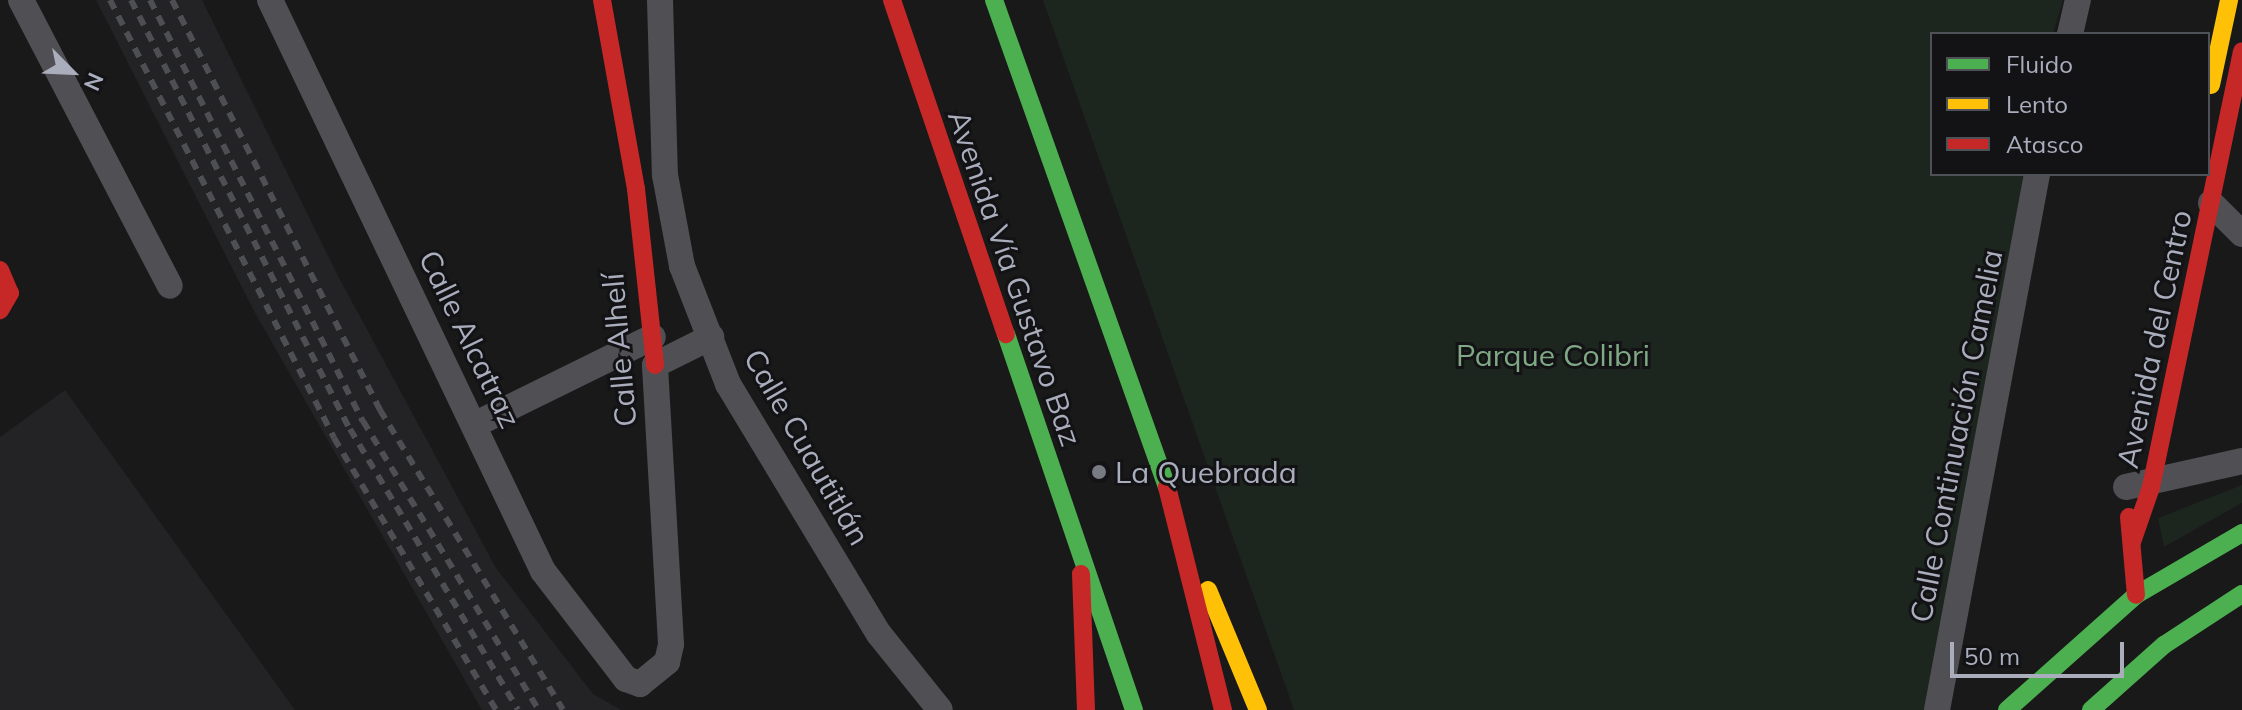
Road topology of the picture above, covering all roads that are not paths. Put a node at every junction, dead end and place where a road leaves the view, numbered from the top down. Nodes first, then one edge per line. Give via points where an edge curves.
1 (21, 0) edge
2 (270, 0) edge
3 (602, 0) edge
4 (660, 0) edge
5 (892, 0) edge
6 (994, 0) edge
7 (2078, 0) edge
8 (2229, 0) edge
9 (2070, 32) edge
10 (2242, 51) edge
11 (2210, 89) edge
12 (2037, 176) edge
13 (2211, 203) junction
14 (2242, 234) edge
15 (0, 270) edge
16 (170, 286) dead end
17 (5, 301) edge
18 (653, 337) junction
19 (711, 337) junction
20 (655, 365) junction
21 (476, 424) junction
22 (2132, 457) dead end
23 (2242, 461) edge
24 (2138, 487) junction
25 (1182, 529) junction
26 (2242, 533) edge
27 (1081, 560) junction
28 (2242, 594) edge
29 (2136, 595) junction
30 (640, 684) joint
31 (940, 710) edge
32 (1086, 710) edge
33 (1134, 710) edge
34 (1223, 710) edge
35 (1258, 710) edge
36 (1937, 710) edge
37 (2007, 710) edge
38 (2091, 710) edge

1 - 16 street
2 - 21 street, Calle Alcatraz
3 - 18 main road, Calle Alhelí
4 - 19 street, Calle Cuautitlán via 665,175 682,266
5 - 27 main road, Avenida Vía Gustavo Baz
6 - 25 main road
7 - 9 street
8 - 11 main road
10 - 13 main road, Avenida del Centro
12 - 36 street, Calle Continuación Camelia
13 - 14 street
13 - 24 main road, Avenida del Centro
15 - 17 main road
18 - 20 main road, Calle Alhelí
18 - 21 street
19 - 20 street
19 - 31 street, Calle Cuautitlán via 728,384 879,634
20 - 30 street, Calle Alhelí via 671,644 667,662
21 - 30 street, Calle Alcatraz via 543,571 626,679
22 - 24 main road, Avenida del Centro
23 - 24 street
24 - 29 main road, Avenida del Centro via 2132,542
25 - 34 main road
25 - 35 main road
26 - 29 main road
27 - 32 main road
27 - 33 main road, Avenida Vía Gustavo Baz
28 - 38 main road via 2164,645
29 - 37 main road

